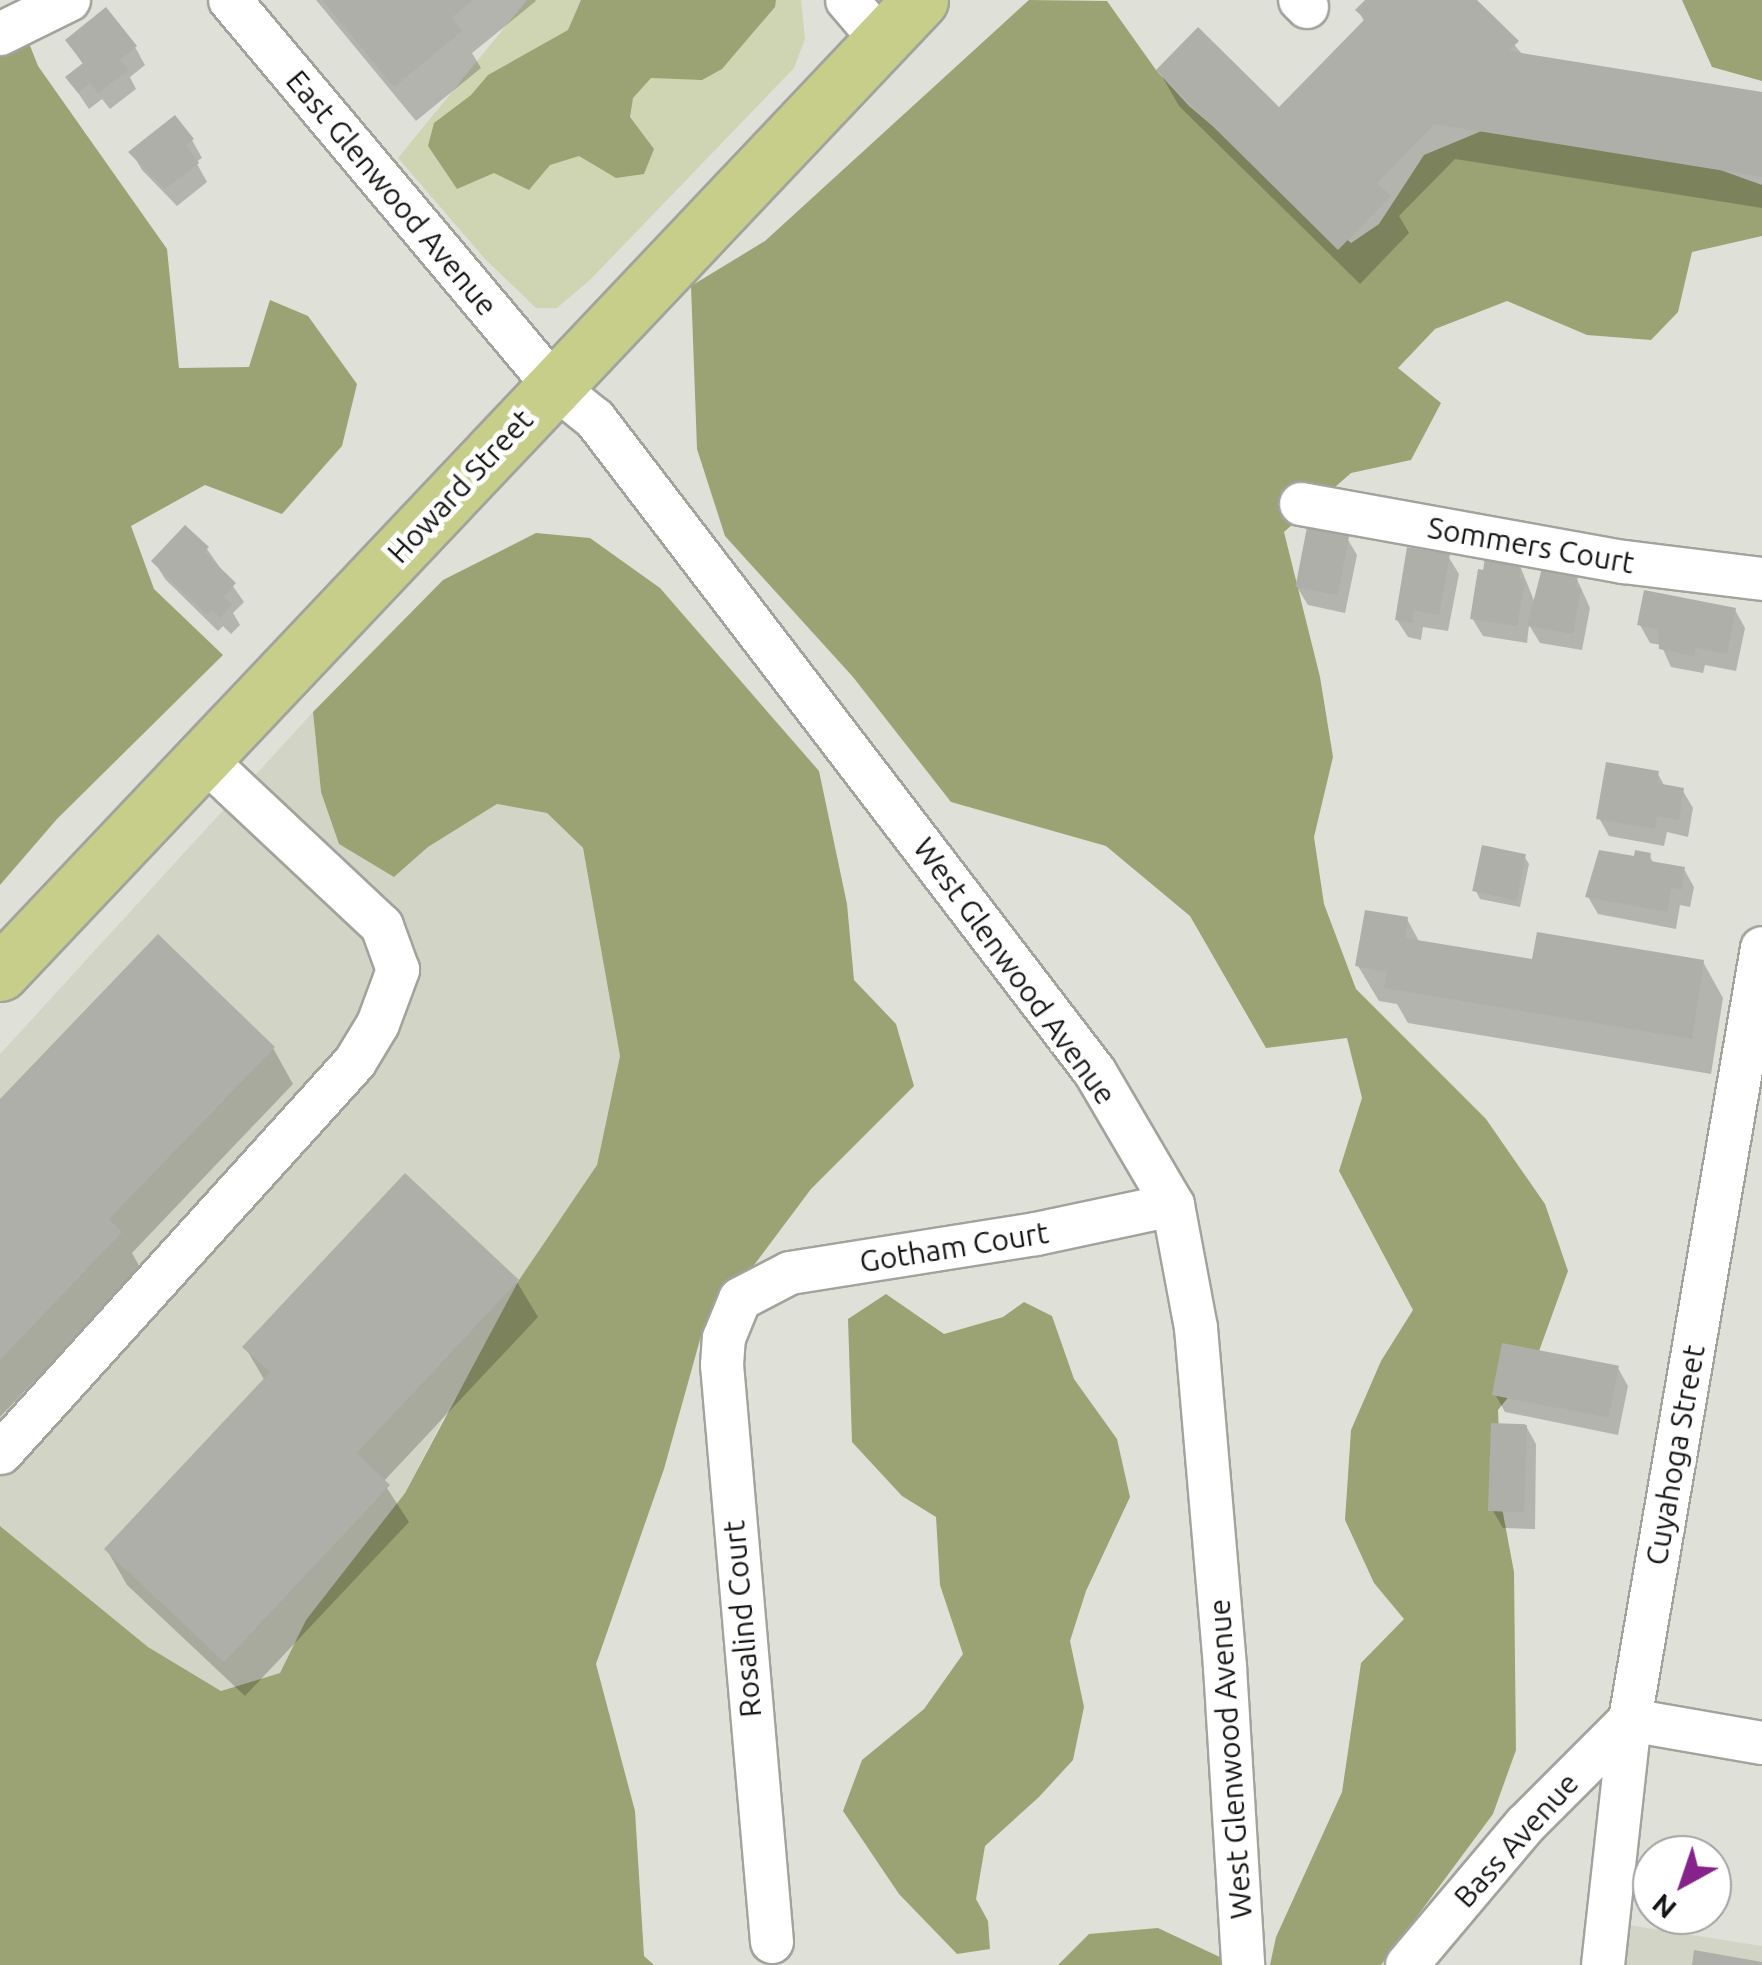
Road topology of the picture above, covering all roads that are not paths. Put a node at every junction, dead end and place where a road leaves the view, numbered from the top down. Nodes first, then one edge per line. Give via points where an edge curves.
1 (69, 0) edge
2 (230, 0) edge
3 (847, 0) edge
4 (920, 0) edge
5 (0, 34) edge
6 (882, 40) junction
7 (554, 387) junction
8 (1300, 504) dead end
9 (1762, 578) edge
10 (204, 759) junction
11 (1762, 948) edge
12 (0, 973) edge
13 (1746, 1136) edge
14 (1173, 1205) junction
15 (740, 1299) joint
16 (1, 1453) edge
17 (1630, 1720) junction
18 (1762, 1743) edge
19 (772, 1942) dead end
20 (1243, 1965) edge
21 (1407, 1965) edge
22 (1603, 1965) edge

1 - 5 street
2 - 7 street, East Glenwood Avenue
3 - 6 street
4 - 6 main road, Howard Street
6 - 7 main road, Howard Street
7 - 10 main road, Howard Street
7 - 14 street, West Glenwood Avenue via 596,418 965,900 1095,1072
8 - 9 street, Sommers Court via 1624,562
10 - 12 main road, Howard Street
10 - 16 street via 382,926 398,970 355,1062
11 - 13 street, Cuyahoga Street via 1739,1062
13 - 17 street, Cuyahoga Street
14 - 15 street, Gotham Court via 790,1274
14 - 20 street, West Glenwood Avenue via 1198,1347
15 - 19 street, Rosalind Court via 724,1338 722,1366
17 - 18 street
17 - 21 street, Bass Avenue via 1524,1824
17 - 22 street, Cuyahoga Street

